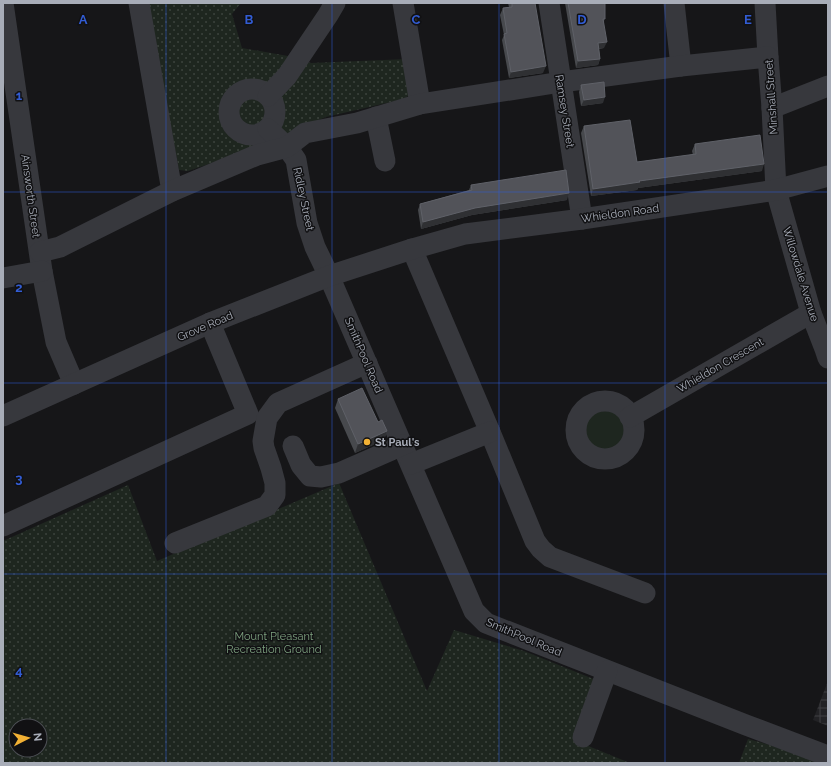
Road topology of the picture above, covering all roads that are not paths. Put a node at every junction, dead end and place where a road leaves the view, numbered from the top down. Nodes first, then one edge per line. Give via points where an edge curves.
1 (3, 3) edge
2 (139, 3) edge
3 (335, 3) edge
4 (403, 3) edge
5 (549, 3) edge
6 (674, 3) edge
7 (765, 3) edge
8 (768, 58) junction
9 (681, 66) junction
10 (561, 82) junction
11 (828, 86) edge
12 (268, 96) junction
13 (420, 104) junction
14 (772, 108) junction
15 (376, 117) junction
16 (268, 129) junction
17 (288, 147) junction
18 (385, 160) dead end
19 (828, 176) edge
20 (776, 190) junction
21 (172, 191) junction
22 (582, 219) junction
23 (412, 249) junction
24 (41, 262) junction
25 (329, 276) junction
26 (3, 278) edge
27 (811, 313) junction
28 (210, 323) junction
29 (828, 358) edge
30 (367, 363) junction
31 (74, 384) junction
32 (3, 416) edge
33 (630, 417) dead end
34 (490, 432) junction
35 (403, 445) junction
36 (293, 446) dead end
37 (411, 464) junction
38 (3, 526) edge
39 (175, 543) dead end
40 (645, 593) dead end
41 (607, 670) junction
42 (583, 737) dead end
43 (825, 749) edge

1 - 24 street, Ainsworth Street
2 - 21 street
3 - 12 street via 287,76
4 - 13 street
5 - 10 street, Ramsey Street
6 - 9 street
7 - 8 street, Minshall Street
8 - 9 street
8 - 14 street, Minshall Street
9 - 10 street
10 - 13 street
10 - 22 street, Ramsey Street
11 - 14 street
12 - 16 street via 275,107 273,122
12 - 16 street via 251,88 240,92 229,104 228,116 236,130 246,135 262,134
13 - 15 street
14 - 20 street, Minshall Street
15 - 17 street via 305,133
15 - 18 street
16 - 17 street, Ridley Street
17 - 21 street via 257,155
17 - 25 street, Ridley Street via 296,160 307,223
19 - 20 street, Whieldon Road
20 - 22 street, Whieldon Road
20 - 27 street, Willowdale Avenue
21 - 24 street via 60,247
22 - 23 street, Whieldon Road via 465,234
23 - 25 street, Grove Road
23 - 34 street
24 - 26 street
24 - 31 street, Ainsworth Street via 56,342
25 - 28 street, Grove Road
25 - 30 street, SmithPool Road
27 - 29 street, Willowdale Avenue
27 - 33 street, Whieldon Crescent
28 - 31 street, Grove Road
28 - 38 street via 248,414
30 - 35 street, SmithPool Road
30 - 39 street via 278,403 267,418 263,440 275,483 274,496 267,506
31 - 32 street, Grove Road
34 - 37 street
34 - 40 street via 535,541 541,549 550,557
35 - 36 street via 339,473 321,477 310,476 301,465
35 - 37 street, SmithPool Road
37 - 41 street, SmithPool Road via 474,611 486,623
41 - 42 street
41 - 43 street, SmithPool Road via 746,725

